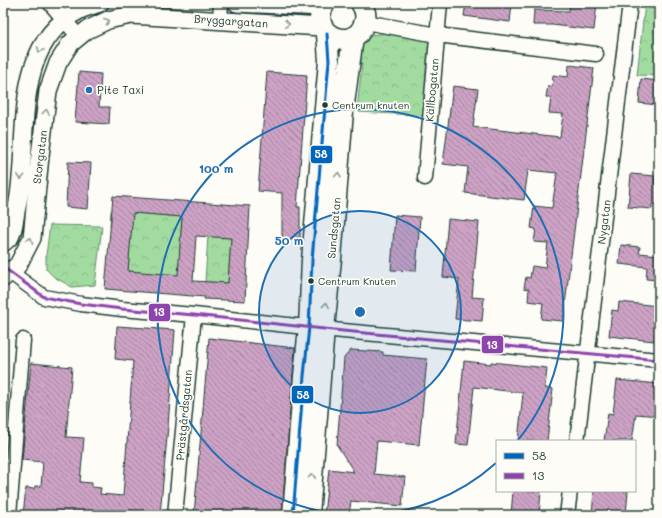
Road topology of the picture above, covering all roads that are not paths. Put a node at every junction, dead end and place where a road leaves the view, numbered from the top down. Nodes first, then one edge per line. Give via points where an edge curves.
1 (50, 3) edge
2 (100, 3) edge
3 (222, 3) edge
4 (237, 3) edge
5 (361, 3) edge
6 (440, 3) edge
7 (630, 3) edge
8 (324, 18) edge
9 (65, 20) junction
10 (220, 20) junction
11 (359, 30) junction
12 (437, 35) junction
13 (76, 38) junction
14 (596, 54) dead end
15 (424, 178) dead end
16 (3, 243) edge
17 (5, 273) edge
18 (194, 315) junction
19 (316, 328) junction
20 (23, 340) dead end
21 (588, 353) junction
22 (659, 360) edge
23 (577, 440) edge
24 (570, 492) edge
25 (9, 515) edge
26 (175, 515) edge
27 (293, 515) edge
28 (309, 515) edge
29 (567, 515) edge

1 - 9 street
2 - 9 street via 79,10
3 - 10 street
4 - 8 street, Bryggargatan
5 - 11 main road, Sundsgatan via 364,11
6 - 12 street, Källbogatan
7 - 21 street, Nygatan
10 -> 8 street, Bryggargatan
8 - 11 main road via 331,36 342,39
8 - 19 main road, Sundsgatan via 329,61 312,260
9 - 13 street
9 -> 16 street, Storgatan via 42,44 34,62 28,87 19,197 11,236
13 -> 10 street, Bryggargatan via 95,25 126,16
11 - 12 street
19 -> 11 main road, Sundsgatan via 331,259 343,111
12 - 14 street
12 - 15 street, Källbogatan
17 -> 13 street, Storgatan via 18,265 32,238 48,91 63,52
17 - 18 street via 44,297 122,309
18 - 19 street
18 - 26 street, Prästgårdsgatan
19 - 21 street
19 - 27 main road, Sundsgatan via 304,376
28 -> 19 main road, Sundsgatan
20 - 25 street
21 - 22 street
21 - 23 street, Nygatan
24 - 29 street

